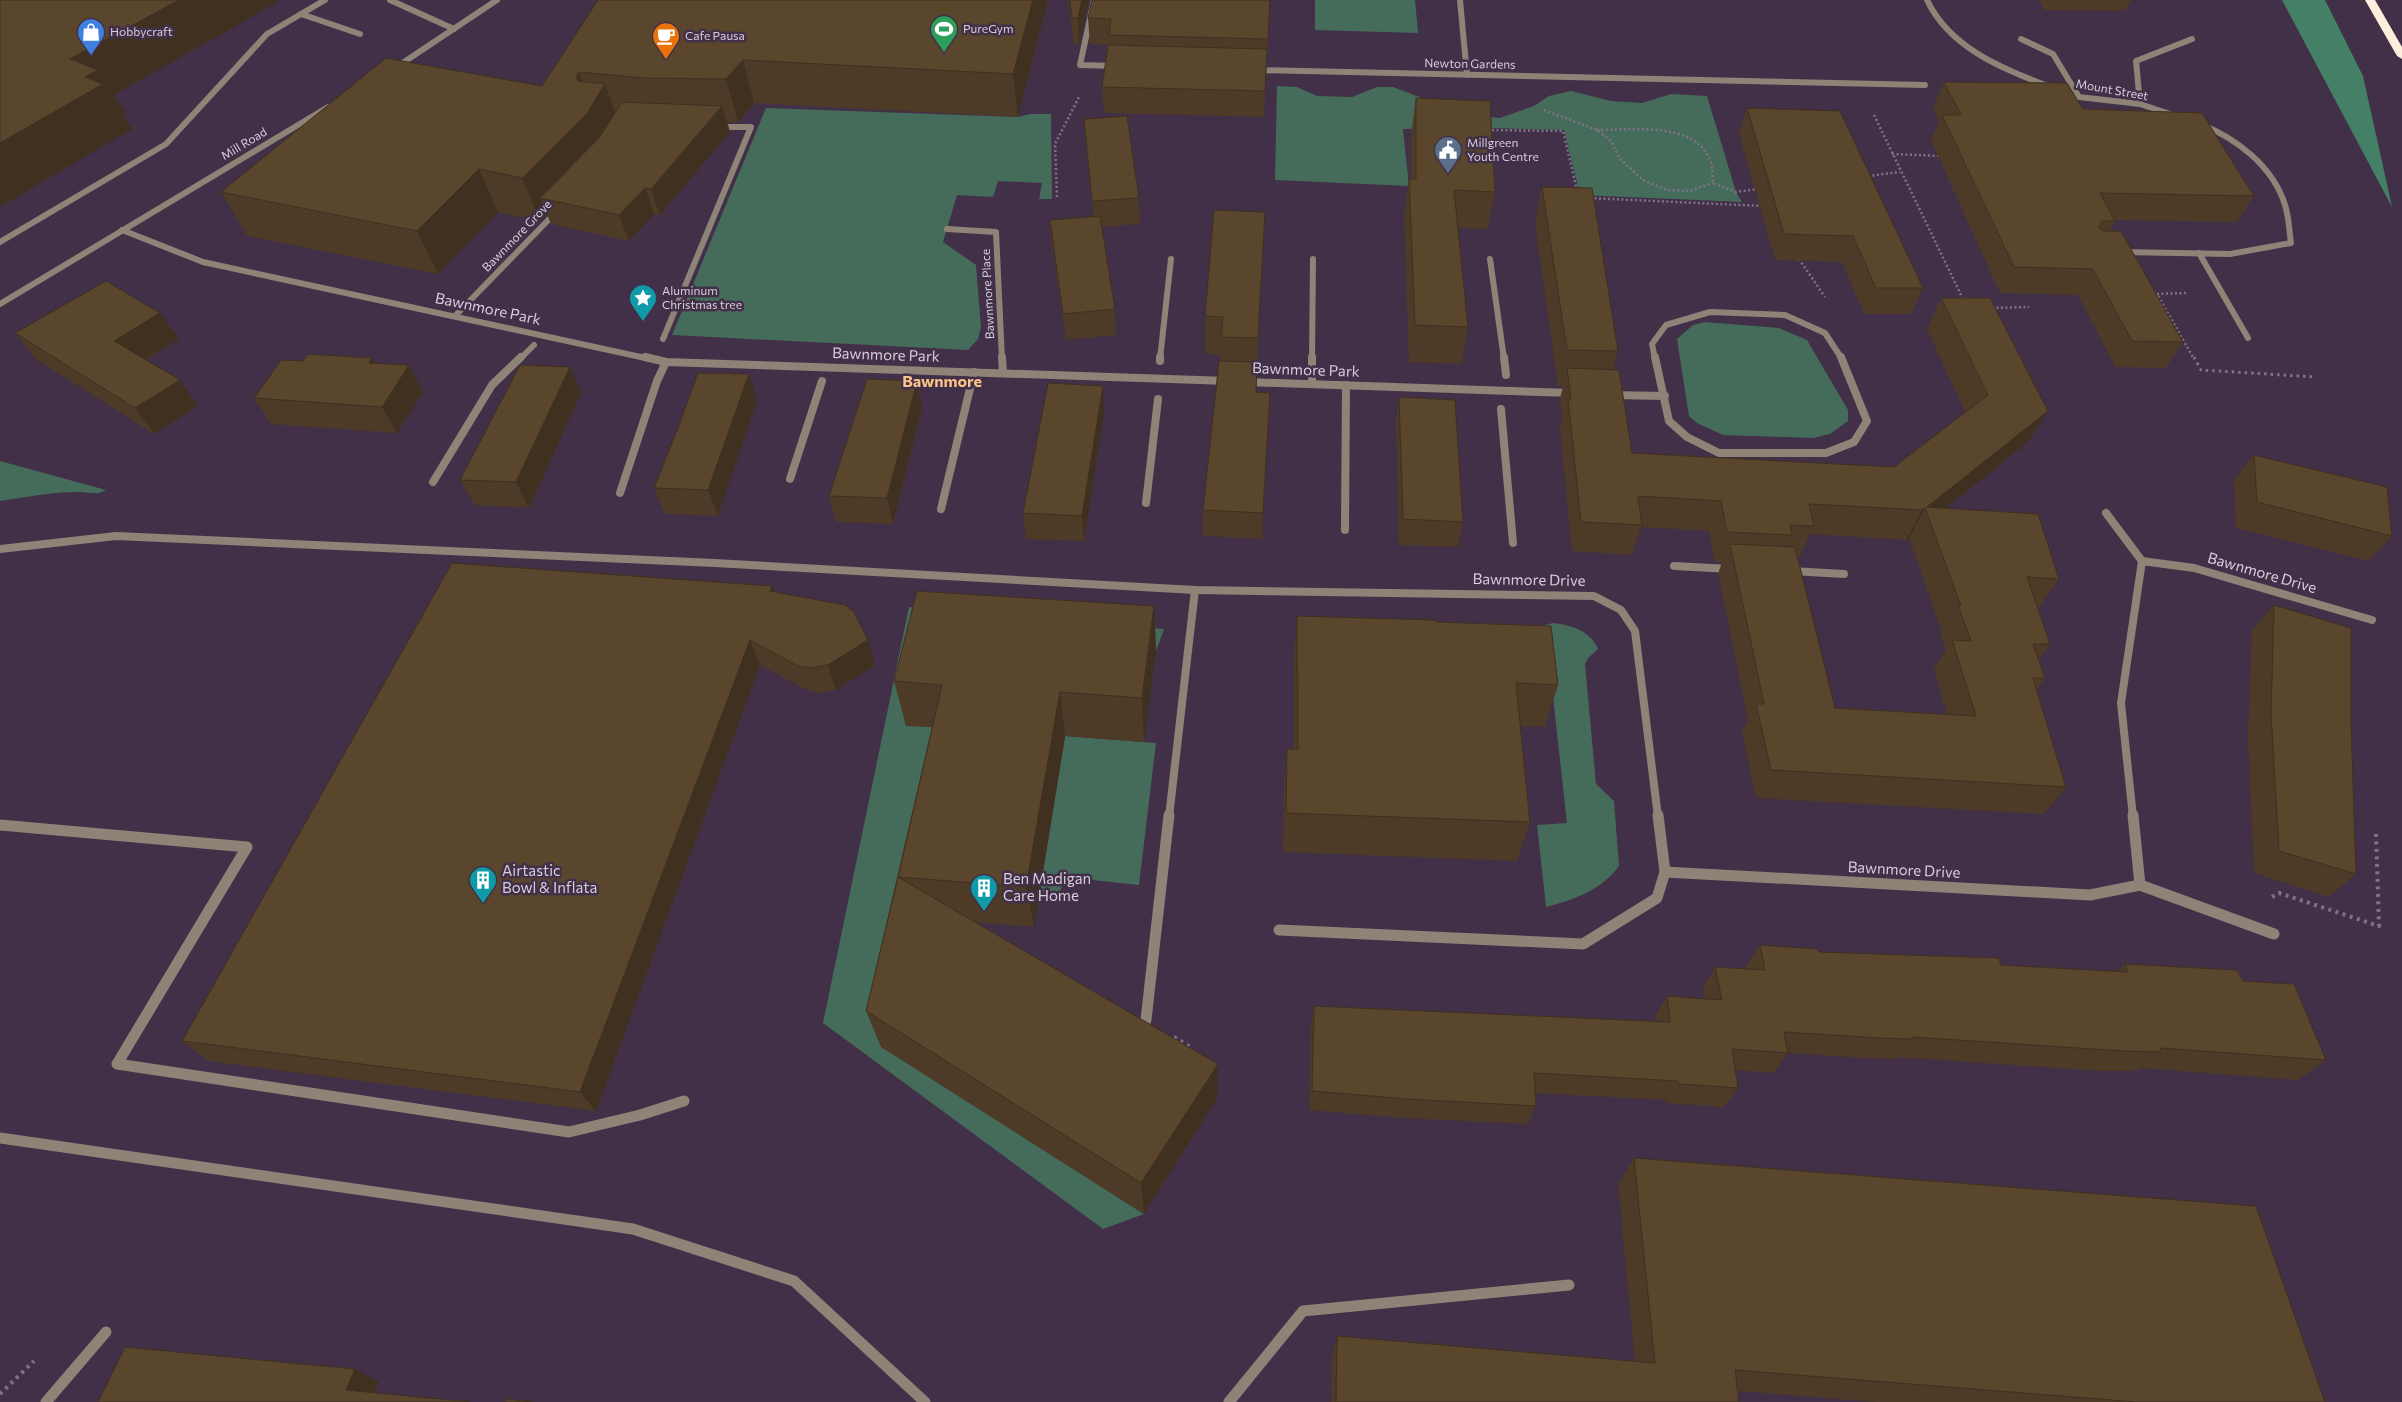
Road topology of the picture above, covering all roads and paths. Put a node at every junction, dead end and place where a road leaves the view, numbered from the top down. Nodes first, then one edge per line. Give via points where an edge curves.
1 (325, 0) edge
2 (390, 0) edge
3 (497, 0) edge
4 (1094, 0) edge
5 (1460, 0) edge
6 (1927, 0) edge
7 (2370, 0) edge
8 (302, 14) junction
9 (454, 29) junction
10 (360, 34) dead end
11 (2022, 39) dead end
12 (2192, 39) dead end
13 (2402, 56) edge
14 (1080, 64) junction
15 (1120, 66) edge
16 (1248, 70) edge
17 (385, 73) edge
18 (1467, 75) junction
19 (1861, 84) junction
20 (1925, 85) dead end
21 (2051, 87) edge
22 (2060, 90) edge
23 (2079, 97) junction
24 (334, 104) edge
25 (2140, 104) junction
26 (1543, 109) dead end
27 (2185, 119) edge
28 (2194, 122) edge
29 (704, 126) edge
30 (1492, 130) edge
31 (1597, 130) junction
32 (1892, 154) junction
33 (1948, 156) edge
34 (1900, 172) junction
35 (1861, 177) edge
36 (1714, 183) junction
37 (1764, 189) edge
38 (1754, 190) junction
39 (1057, 197) dead end
40 (1578, 197) edge
41 (1588, 198) edge
42 (565, 202) edge
43 (947, 229) dead end
44 (122, 230) junction
45 (0, 242) edge
46 (2108, 252) edge
47 (1796, 254) edge
48 (2199, 254) junction
49 (1172, 259) dead end
50 (1313, 259) dead end
51 (1490, 259) dead end
52 (0, 304) edge
53 (2029, 307) dead end
54 (1985, 308) edge
55 (1968, 309) edge
56 (456, 315) junction
57 (1825, 333) junction
58 (2248, 338) dead end
59 (663, 339) dead end
60 (534, 345) dead end
61 (1160, 361) dead end
62 (666, 362) junction
63 (974, 372) junction
64 (1003, 373) junction
65 (1506, 375) dead end
66 (822, 381) dead end
67 (1232, 381) edge
68 (1242, 382) edge
69 (1312, 384) junction
70 (1346, 385) junction
71 (1578, 393) edge
72 (1597, 394) edge
73 (1665, 396) junction
74 (1158, 399) dead end
75 (1501, 409) dead end
76 (790, 479) dead end
77 (433, 482) dead end
78 (620, 492) dead end
79 (1146, 504) dead end
80 (941, 509) dead end
81 (2106, 513) dead end
82 (1345, 530) dead end
83 (1513, 543) dead end
84 (0, 549) edge
85 (2142, 561) junction
86 (1674, 566) dead end
87 (1740, 569) edge
88 (1778, 571) edge
89 (1844, 574) dead end
90 (1195, 590) junction
91 (2372, 620) dead end
92 (0, 825) edge
93 (2376, 834) dead end
94 (1665, 872) junction
95 (2140, 885) junction
96 (2265, 902) dead end
97 (1279, 930) dead end
98 (2274, 934) dead end
99 (1146, 1020) joint
100 (1198, 1053) edge
101 (117, 1064) joint
102 (684, 1101) dead end
103 (0, 1138) edge
104 (1569, 1285) dead end
105 (106, 1332) dead end
106 (46, 1402) edge
107 (925, 1402) edge
108 (1229, 1402) edge

1 - 8 street
2 - 9 street
3 - 9 street
4 - 14 street
5 - 18 street
6 - 21 street via 1937,20 1973,50
7 - 13 highway
8 - 10 street
8 - 45 street via 267,34 166,144
9 - 17 street
11 - 23 street via 2052,54
12 - 25 street via 2136,61
14 - 15 street
14 - 39 path via 1081,91 1055,144
16 - 18 street, Newton Gardens
18 - 19 street, Newton Gardens
19 - 20 street, Newton Gardens
19 - 32 path
22 - 23 street, Mount Street
23 - 25 street, Mount Street
24 - 44 street, Mill Road
25 - 27 street, Mount Street
26 - 31 path
28 - 48 street via 2220,131 2264,166 2285,202 2292,243 2230,254
29 - 59 street via 751,127
30 - 40 path via 1563,131
31 - 36 path via 1611,141 1619,158 1642,180 1667,190 1689,191
31 - 36 path via 1674,131 1697,142 1710,158
32 - 33 path
32 - 34 path
34 - 35 path
34 - 55 path
36 - 38 path via 1736,192
37 - 38 path
38 - 41 path via 1764,206
42 - 56 street, Bawnmore Grove
43 - 64 street, Bawnmore Place via 996,232
44 - 52 street, Mill Road
44 - 56 street, Bawnmore Park via 203,262
46 - 48 street
47 - 57 path via 1837,315
48 - 58 street
49 - 61 street
50 - 69 street
51 - 65 street
53 - 54 path
56 - 62 street, Bawnmore Park
57 - 73 street via 1785,315 1710,312 1666,325 1652,344
57 - 73 street via 1844,362 1867,421 1854,442 1826,453 1719,453 1687,437 1669,421
60 - 77 street via 492,385
62 - 63 street, Bawnmore Park
62 - 78 street
63 - 64 street, Bawnmore Park
63 - 80 street
64 - 67 street, Bawnmore Park
66 - 76 street
68 - 69 street, Bawnmore Park
69 - 70 street, Bawnmore Park
70 - 71 street, Bawnmore Park
70 - 82 street
72 - 73 street
74 - 79 street
75 - 83 street
81 - 85 street
84 - 90 street, Bawnmore Drive via 116,536
85 - 91 street, Bawnmore Drive via 2194,568
85 - 95 street via 2121,703
86 - 87 street
88 - 89 street
90 - 94 street, Bawnmore Drive via 1594,596 1621,610 1635,631
90 - 99 street
92 - 101 street via 247,847
93 - 96 path via 2378,926 2279,893
94 - 95 street, Bawnmore Drive via 2090,895
94 - 97 street, Bawnmore Drive via 1657,898 1583,944
95 - 98 street
99 - 100 path
101 - 102 street via 569,1132
103 - 107 street via 633,1229 794,1281
104 - 108 street via 1304,1311
105 - 106 street

